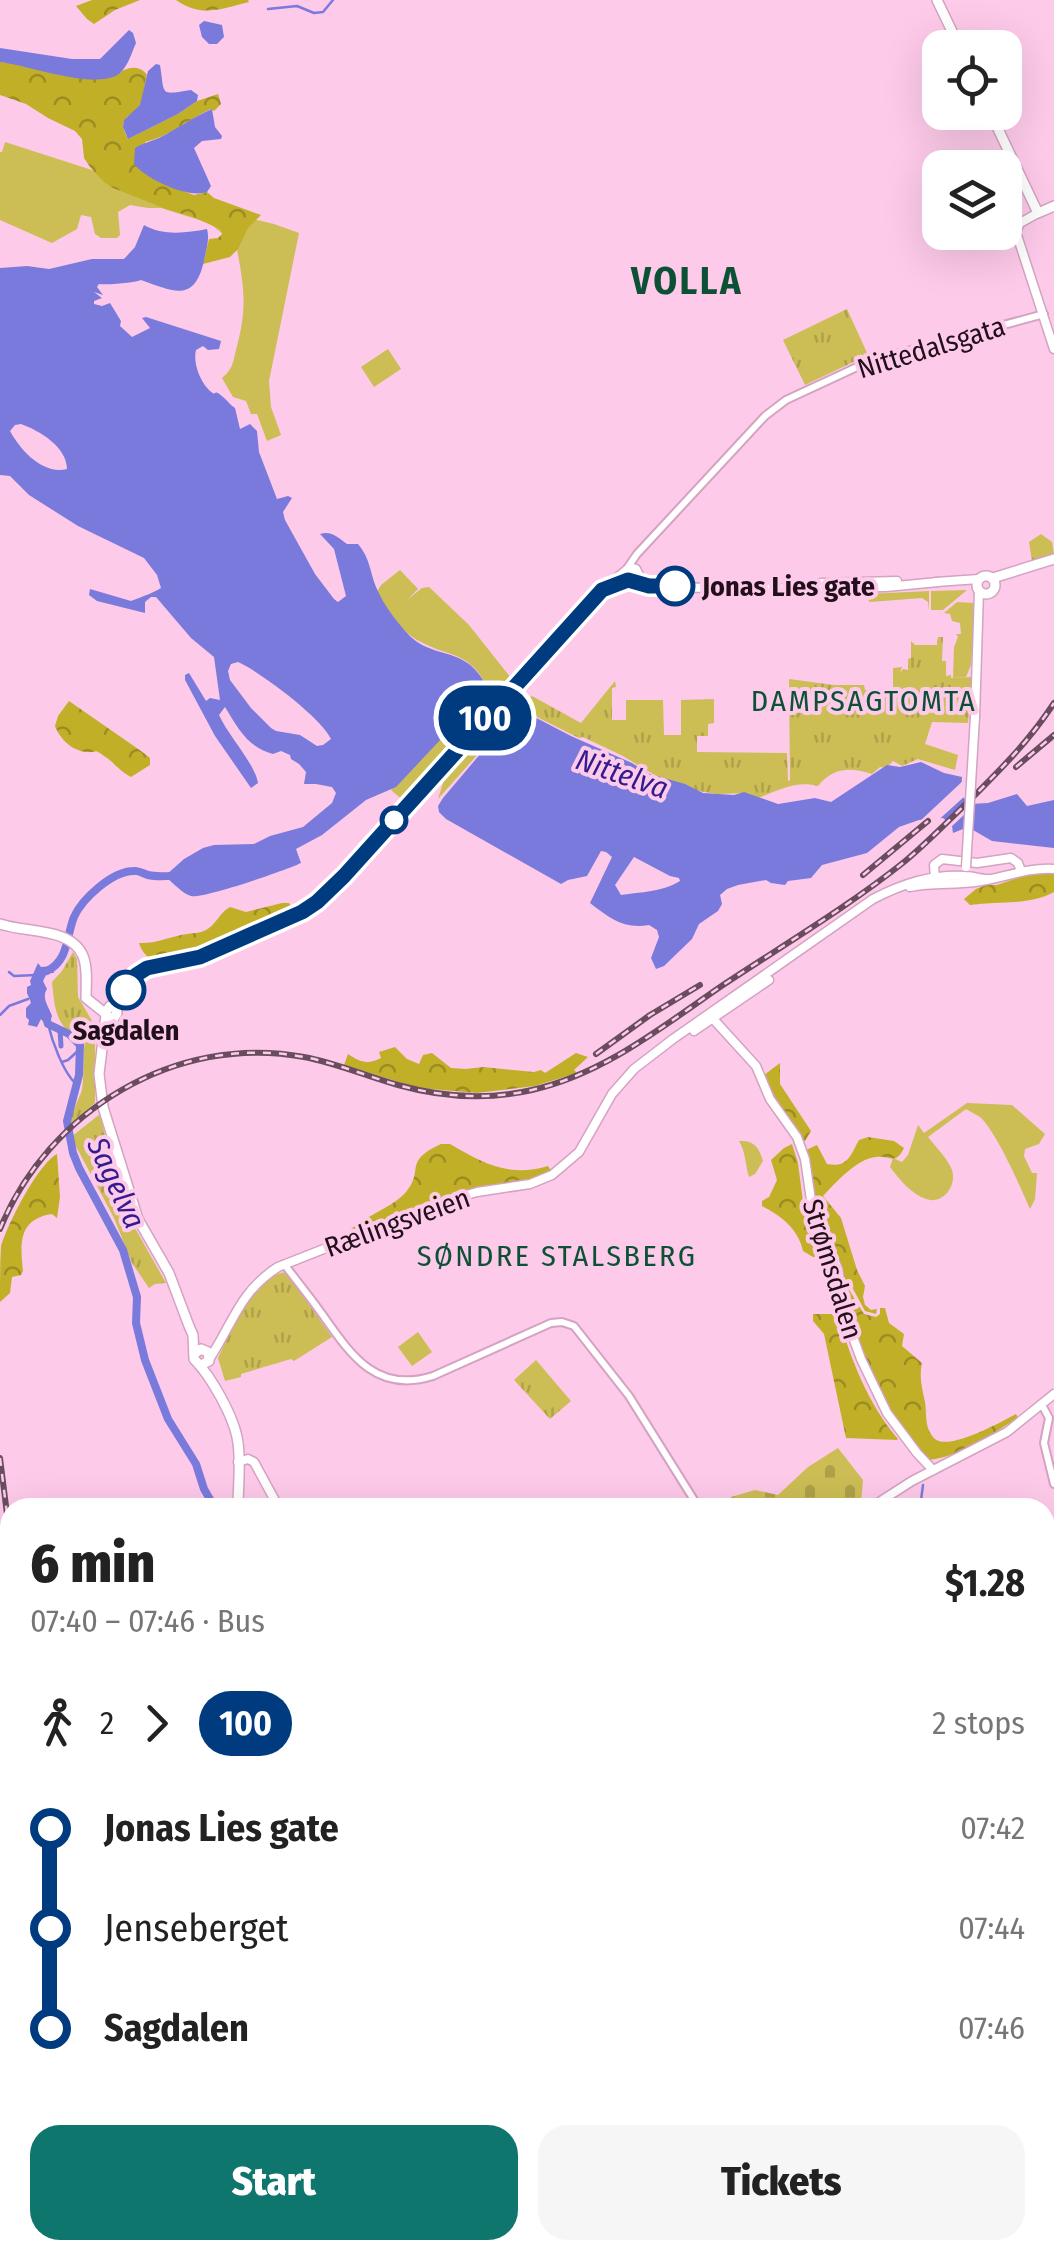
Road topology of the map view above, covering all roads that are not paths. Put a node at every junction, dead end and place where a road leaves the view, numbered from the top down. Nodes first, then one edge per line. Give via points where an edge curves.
1 (937, 0) edge
2 (951, 30) edge
3 (999, 130) edge
4 (1054, 206) edge
5 (1038, 213) junction
6 (1044, 314) junction
7 (1054, 350) edge
8 (1054, 562) edge
9 (631, 574) junction
10 (986, 585) junction
11 (1054, 869) edge
12 (966, 871) junction
13 (1021, 872) junction
14 (936, 877) junction
15 (988, 879) junction
16 (954, 883) junction
17 (884, 893) junction
18 (0, 924) edge
19 (110, 1012) junction
20 (714, 1016) junction
21 (284, 1264) junction
22 (203, 1356) junction
23 (1054, 1394) edge
24 (1040, 1408) junction
25 (242, 1462) junction
26 (928, 1472) junction
27 (1054, 1484) edge
28 (240, 1498) edge
29 (274, 1498) edge
30 (693, 1498) edge
31 (886, 1498) edge

1 - 2 main road
3 - 5 main road
4 - 5 main road
5 - 6 main road via 1016,232
6 - 7 main road
6 - 9 street, Nittedalsgata via 870,361 773,408 645,546
8 - 10 main road
9 - 10 main road via 646,586 733,589
9 - 19 main road via 602,590 312,906 200,957 147,968
10 - 12 main road, bridge
11 - 13 main road
12 - 14 main road
12 - 15 main road
12 - 16 main road
13 - 14 main road via 1011,858 946,858 935,863
13 - 15 main road
14 - 17 main road
15 - 16 main road
16 - 17 main road
17 - 20 main road, Rælingsveien
18 - 19 main road via 71,942 84,958 86,991
19 - 22 main road via 101,1100 143,1229
20 - 21 main road, Rælingsveien via 624,1079 571,1160 545,1178 453,1199
20 - 26 main road, Strømsdalen via 756,1066 799,1141 811,1207 837,1267 855,1343 882,1404
21 - 22 main road, Rælingsveien via 250,1290
21 - 30 street via 346,1347 394,1380 433,1376 551,1323 572,1325 630,1396
22 - 25 main road
23 - 24 main road
24 - 26 main road
24 - 27 street via 1049,1418 1045,1450
25 - 28 main road
25 - 29 main road via 258,1466
26 - 31 main road

